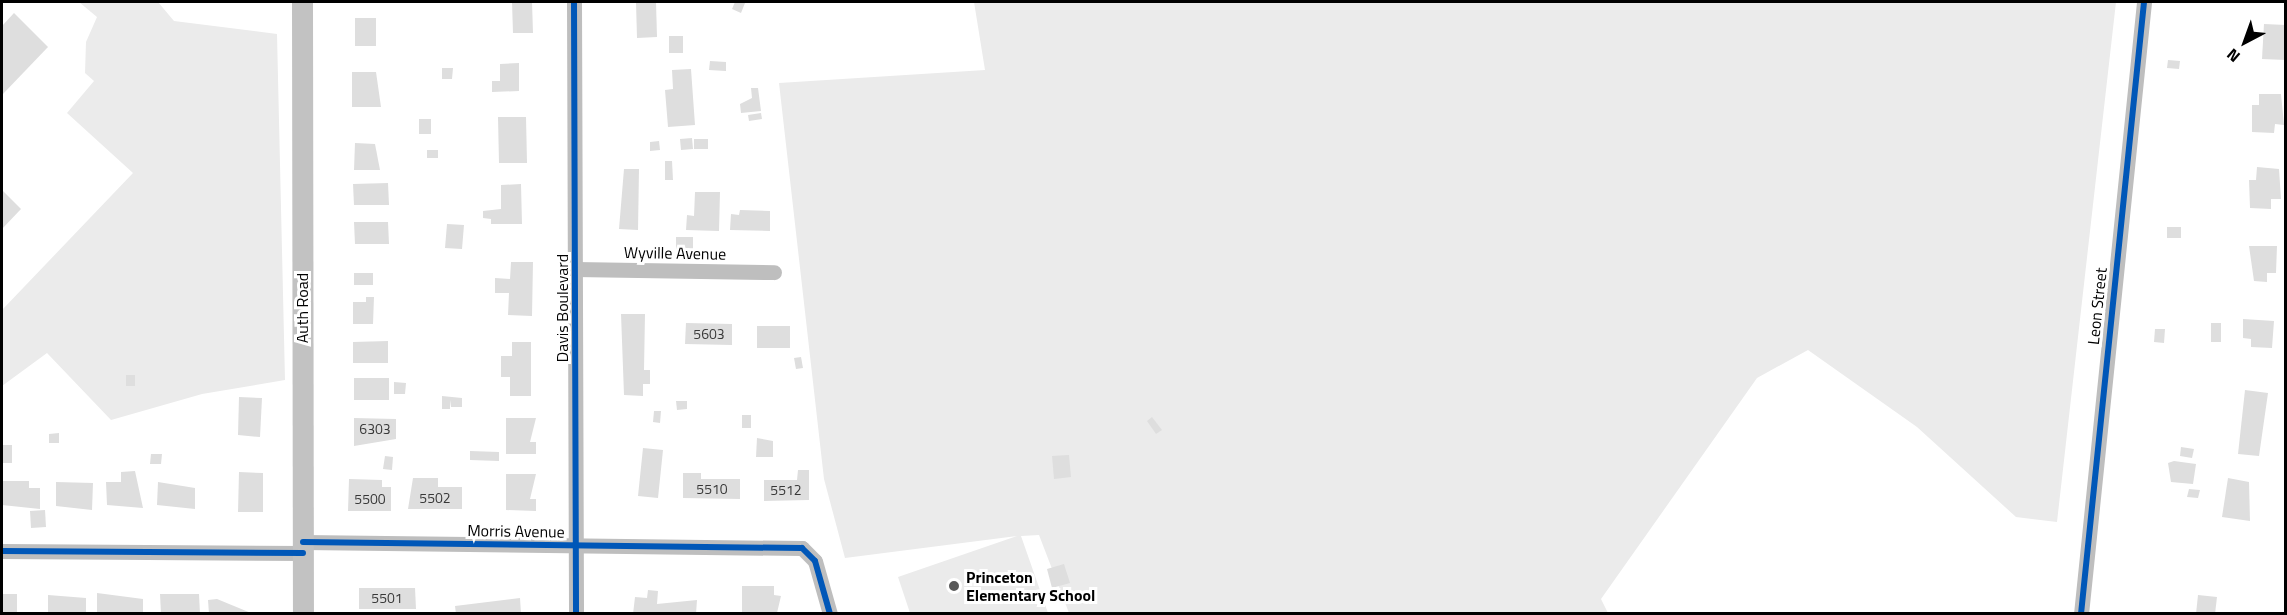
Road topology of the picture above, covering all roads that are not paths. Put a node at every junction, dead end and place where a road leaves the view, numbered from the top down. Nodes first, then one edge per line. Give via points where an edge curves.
1 (302, 2) edge
2 (574, 2) edge
3 (2145, 2) edge
4 (575, 269) junction
5 (774, 272) dead end
6 (576, 545) junction
7 (303, 547) junction
8 (2, 551) edge
9 (303, 614) edge
10 (576, 614) edge
11 (830, 614) edge
12 (2080, 614) edge

1 - 7 main road, Auth Road
2 - 4 street, Davis Boulevard
3 - 12 street, Leon Street
4 - 5 street, Wyville Avenue
4 - 6 street, Davis Boulevard
6 - 7 street, Morris Avenue
6 - 10 street, Davis Boulevard
6 - 11 street, Morris Avenue via 802,548 815,561
7 - 8 street, Morris Avenue
7 - 9 main road, Auth Road

